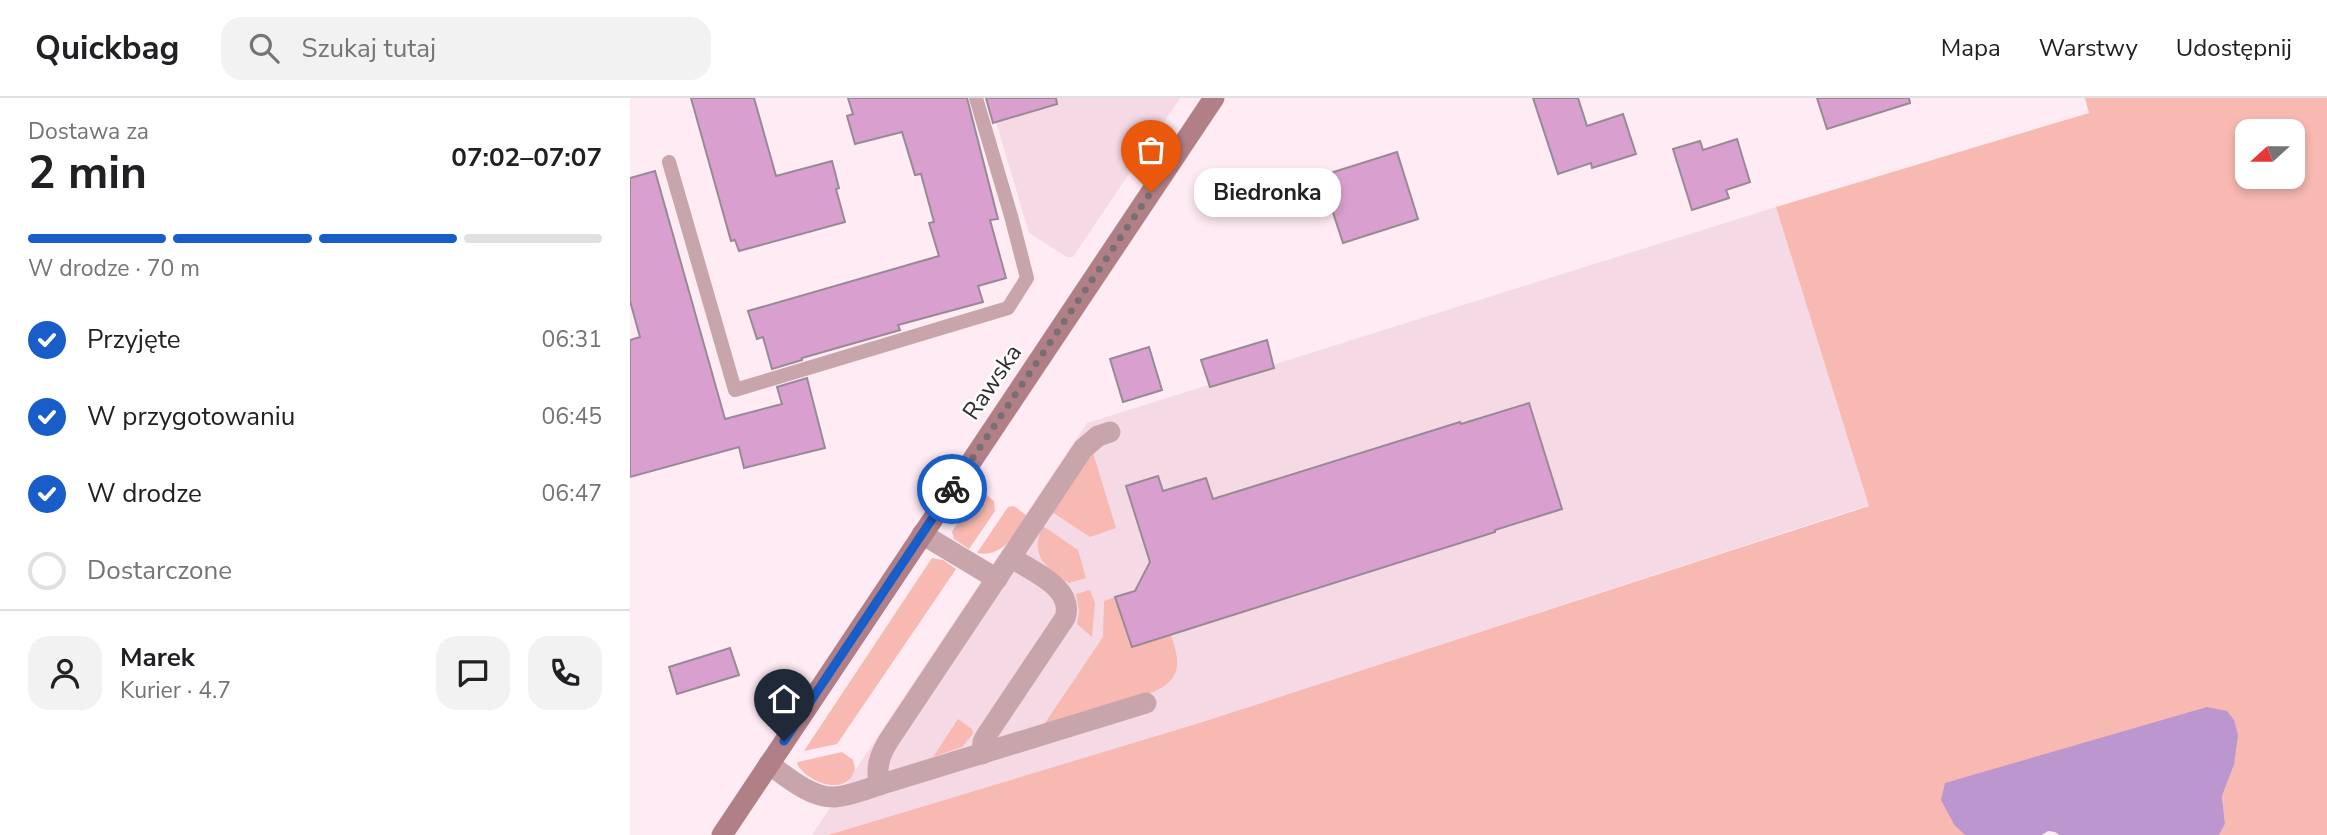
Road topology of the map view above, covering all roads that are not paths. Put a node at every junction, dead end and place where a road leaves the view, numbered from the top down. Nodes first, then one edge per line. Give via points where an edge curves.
1 (976, 98) edge
2 (1214, 98) edge
3 (668, 162) dead end
4 (1110, 432) dead end
5 (922, 534) junction
6 (1012, 558) junction
7 (997, 579) junction
8 (1146, 703) dead end
9 (982, 754) junction
10 (769, 764) junction
11 (879, 785) junction
12 (722, 835) edge

1 - 3 lane via 1027,278 1008,308 734,390
2 - 5 street, Rawska
4 - 6 street via 1083,449
5 - 7 street
5 - 10 street, Rawska
6 - 7 street
6 - 9 street via 1062,592 1067,611 983,742
7 - 11 street via 883,750 877,771
8 - 9 street
9 - 11 street
10 - 11 street via 808,790 826,796
10 - 12 street, Rawska

